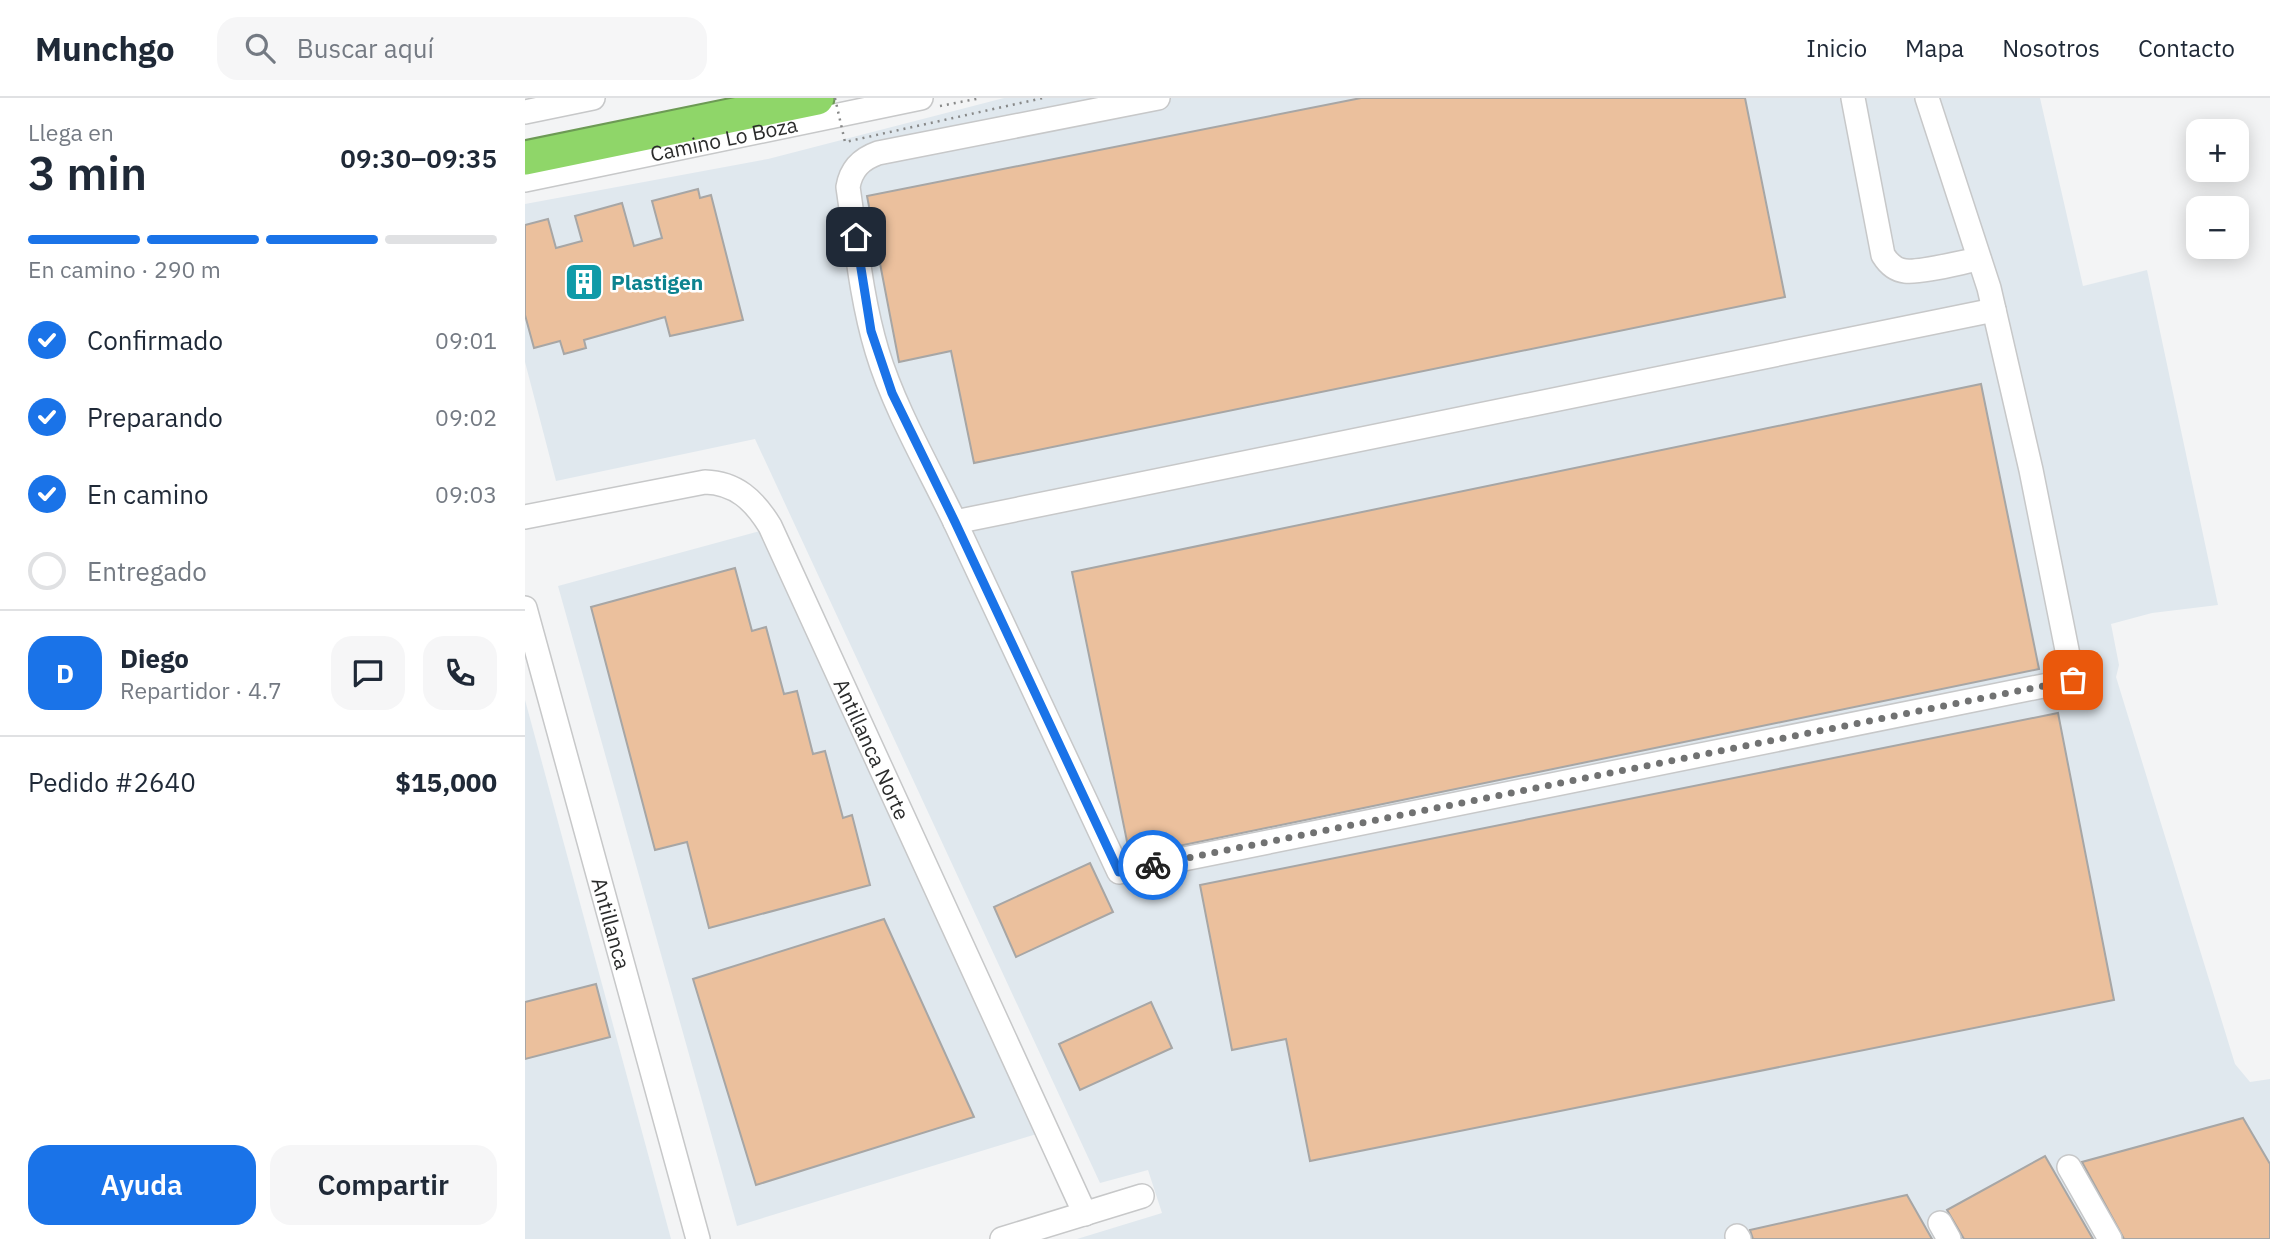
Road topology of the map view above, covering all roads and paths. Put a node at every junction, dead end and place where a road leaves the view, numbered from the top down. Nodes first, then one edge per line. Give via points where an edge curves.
1 (593, 98) edge
2 (707, 98) edge
3 (817, 98) edge
4 (835, 98) edge
5 (921, 98) edge
6 (1043, 98) edge
7 (1158, 98) edge
8 (1853, 98) edge
9 (1927, 98) edge
10 (525, 112) edge
11 (525, 135) edge
12 (525, 158) edge
13 (525, 180) edge
14 (1979, 258) junction
15 (1994, 310) junction
16 (525, 517) edge
17 (955, 522) junction
18 (525, 608) edge
19 (2069, 1167) dead end
20 (1142, 1196) dead end
21 (1085, 1214) junction
22 (698, 1239) edge
23 (1002, 1239) edge
24 (2110, 1239) edge

1 - 10 street
2 - 11 highway
3 - 12 highway
4 - 6 path, bridge via 845,142
5 - 13 street, Camino Lo Boza
7 - 17 street via 877,153 852,174 848,187 877,352
8 - 14 street via 1887,261 1905,271
9 - 14 street
14 - 15 street
15 - 17 street
15 - 17 street via 2073,680 1119,872
16 - 21 street, Antillanca Norte via 705,482 735,488 762,513
18 - 22 street, Antillanca
19 - 24 street
20 - 21 street
21 - 23 street

